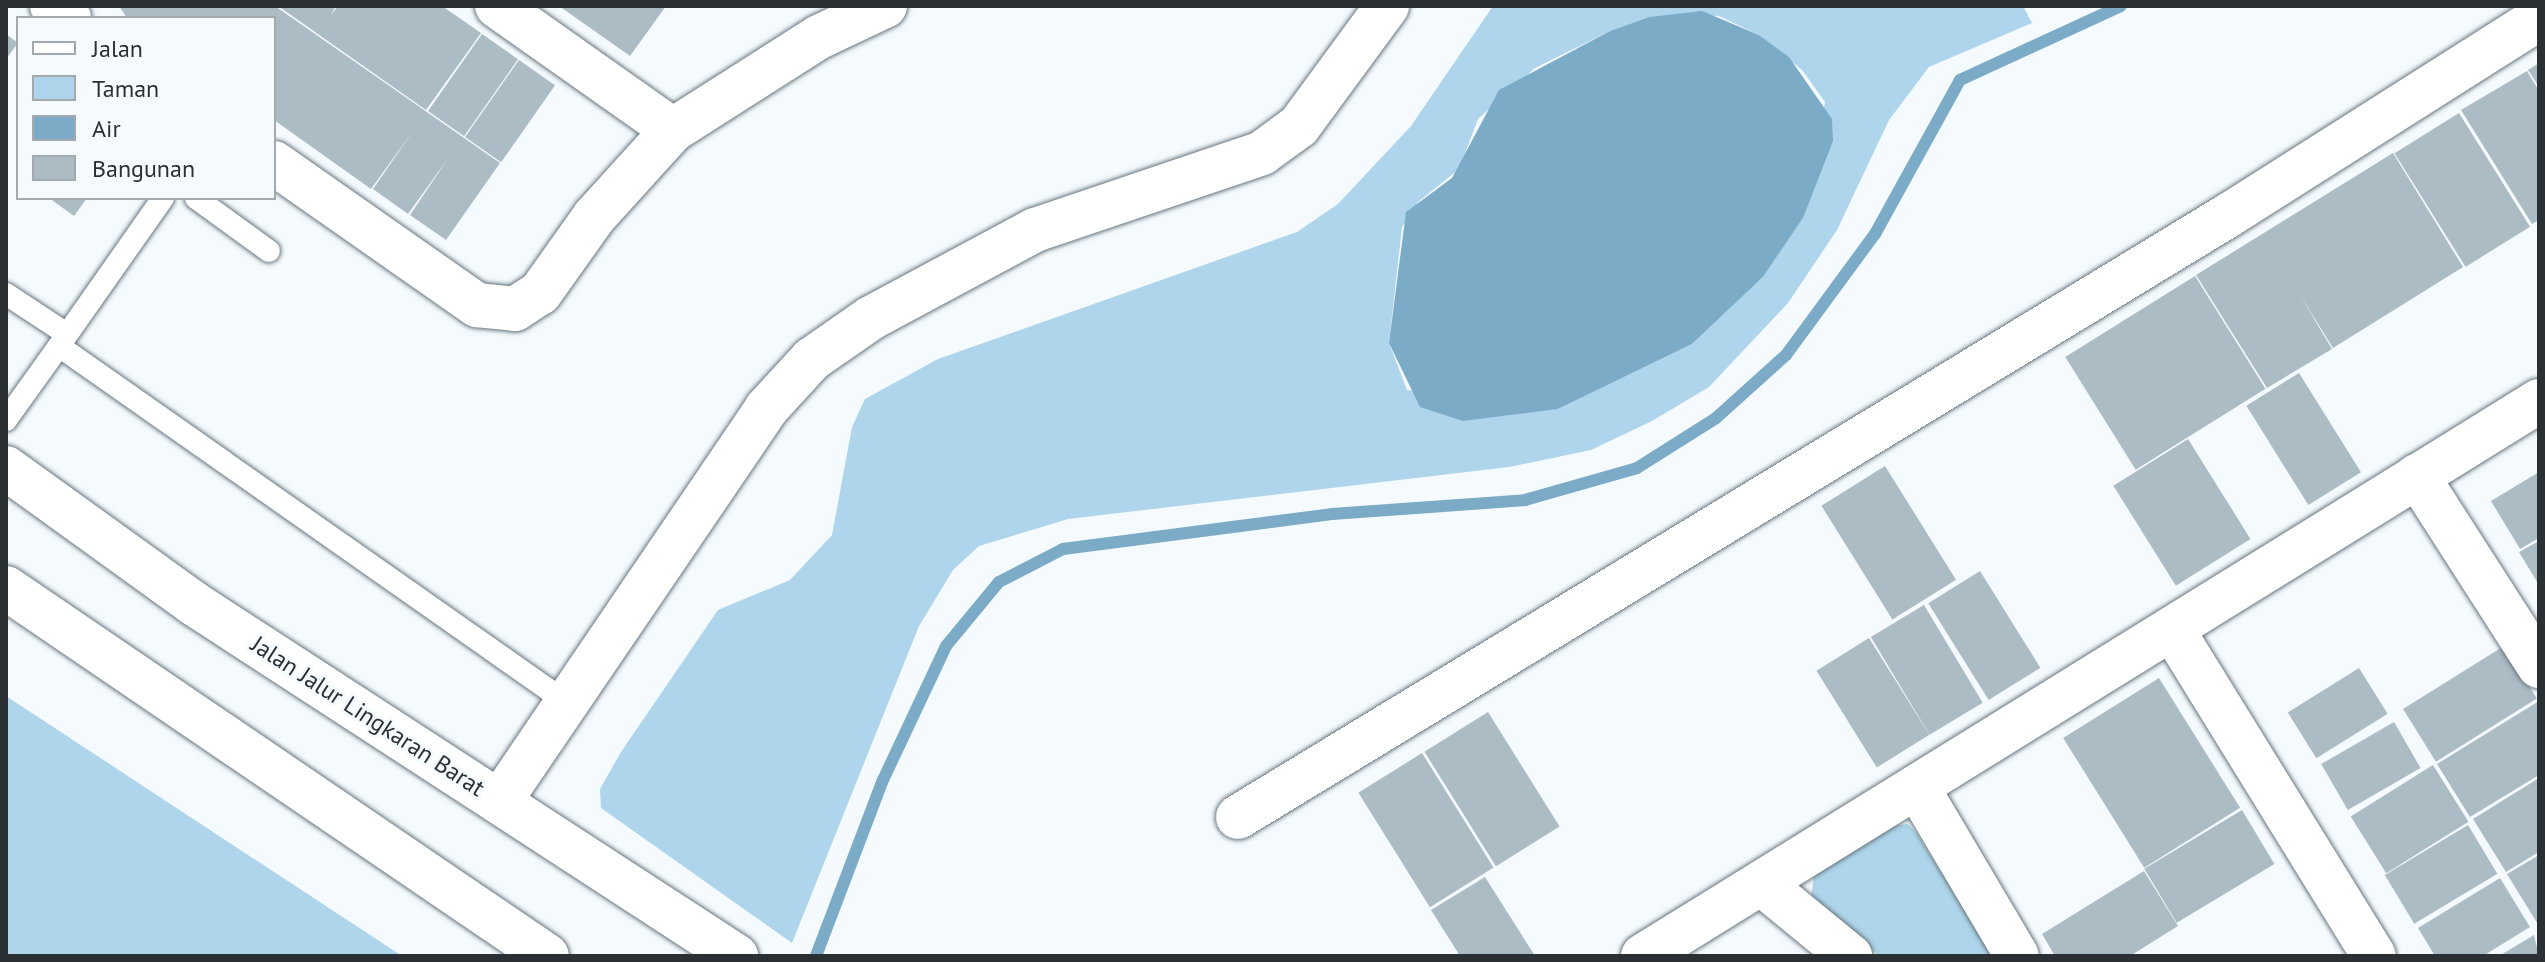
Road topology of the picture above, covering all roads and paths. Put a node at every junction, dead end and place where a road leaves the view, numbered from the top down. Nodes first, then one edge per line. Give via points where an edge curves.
1 (497, 6) edge
2 (885, 6) edge
3 (1387, 6) edge
4 (2539, 18) edge
5 (673, 130) junction
6 (276, 164) edge
7 (162, 200) edge
8 (199, 200) edge
9 (269, 251) dead end
10 (6, 294) edge
11 (63, 340) junction
12 (2539, 401) edge
13 (6, 420) edge
14 (6, 468) edge
15 (2417, 476) junction
16 (6, 588) edge
17 (2172, 629) junction
18 (2539, 666) edge
19 (566, 702) junction
20 (1917, 787) junction
21 (500, 801) junction
22 (1238, 817) dead end
23 (1762, 884) junction
24 (547, 956) edge
25 (736, 956) edge
26 (1643, 956) edge
27 (1850, 956) edge
28 (2017, 956) edge
29 (2374, 956) edge

1 - 5 street
2 - 5 street via 806,44
3 - 19 street via 1299,126 1262,153 1035,230 871,318 812,359 766,409
4 - 22 street via 2229,215
5 - 6 street via 594,217 540,293 500,311 467,299
7 - 11 lane
8 - 9 lane
10 - 11 lane
11 - 13 lane
11 - 19 lane
12 - 15 street
14 - 21 street, Jalan Jalur Lingkaran Barat via 193,603
15 - 17 street
15 - 18 street
16 - 24 street
17 - 20 street
17 - 29 street
19 - 21 street
20 - 23 street
20 - 28 street
21 - 25 street, Jalan Jalur Lingkaran Barat
23 - 26 street
23 - 27 street

